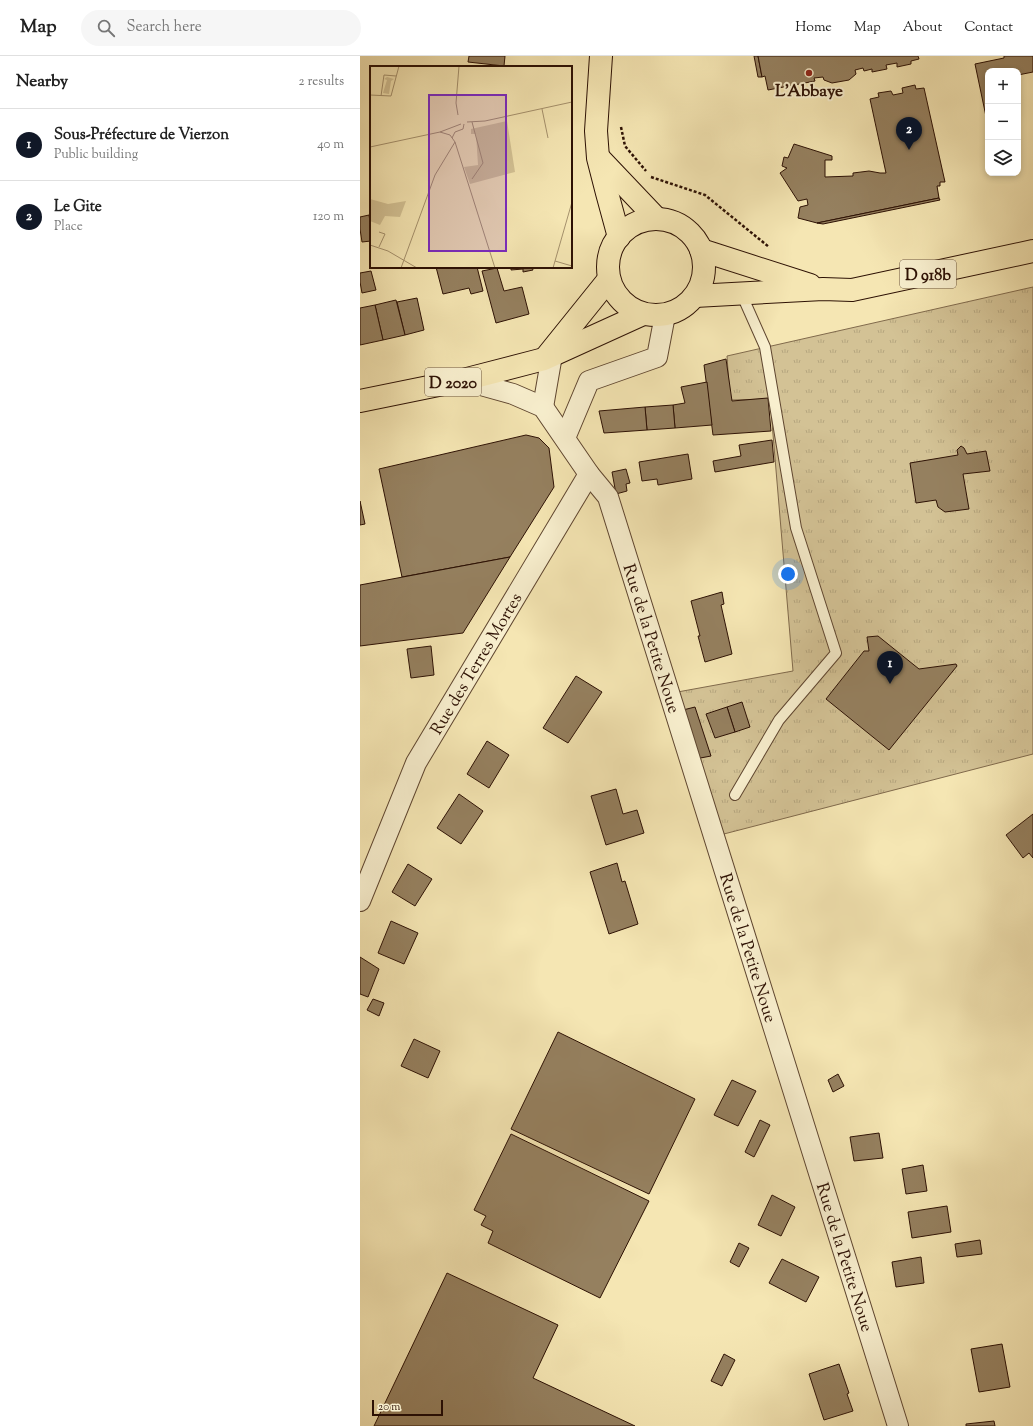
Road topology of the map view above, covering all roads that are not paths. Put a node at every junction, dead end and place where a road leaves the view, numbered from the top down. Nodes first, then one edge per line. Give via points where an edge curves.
1 (601, 56) edge
2 (598, 158) junction
3 (657, 219) junction
4 (619, 237) junction
5 (701, 250) junction
6 (1033, 251) edge
7 (609, 279) junction
8 (823, 289) junction
9 (740, 293) junction
10 (695, 296) junction
11 (643, 314) junction
12 (665, 315) junction
13 (548, 357) junction
14 (463, 380) junction
15 (360, 401) edge
16 (543, 407) junction
17 (565, 438) junction
18 (589, 474) junction
19 (735, 795) dead end
20 (360, 901) edge
21 (898, 1426) edge

1 - 2 main road via 596,131
2 - 3 main road
2 - 4 main road
3 - 4 main road via 636,224
3 - 5 main road via 670,221 682,227 694,237
4 - 7 main road via 611,249
5 - 8 main road, D 918b
5 - 10 main road via 704,266 702,282
6 - 8 main road, D 918b via 852,290
7 - 11 main road via 622,301 631,309
7 - 13 main road
8 - 9 main road, D 918b
9 - 10 main road, D 918b
9 - 19 lane via 765,347 796,528 836,653 779,720
10 - 12 main road via 687,305
11 - 12 main road
11 - 13 main road, D 2020
12 - 17 street via 657,358 589,381
13 - 14 main road, D 2020
13 - 16 street
14 - 15 main road, D 2020
14 - 16 street via 513,394
16 - 17 street
17 - 18 street
18 - 20 street, Rue des Terres Mortes via 416,763
18 - 21 street, Rue de la Petite Noue via 608,498

